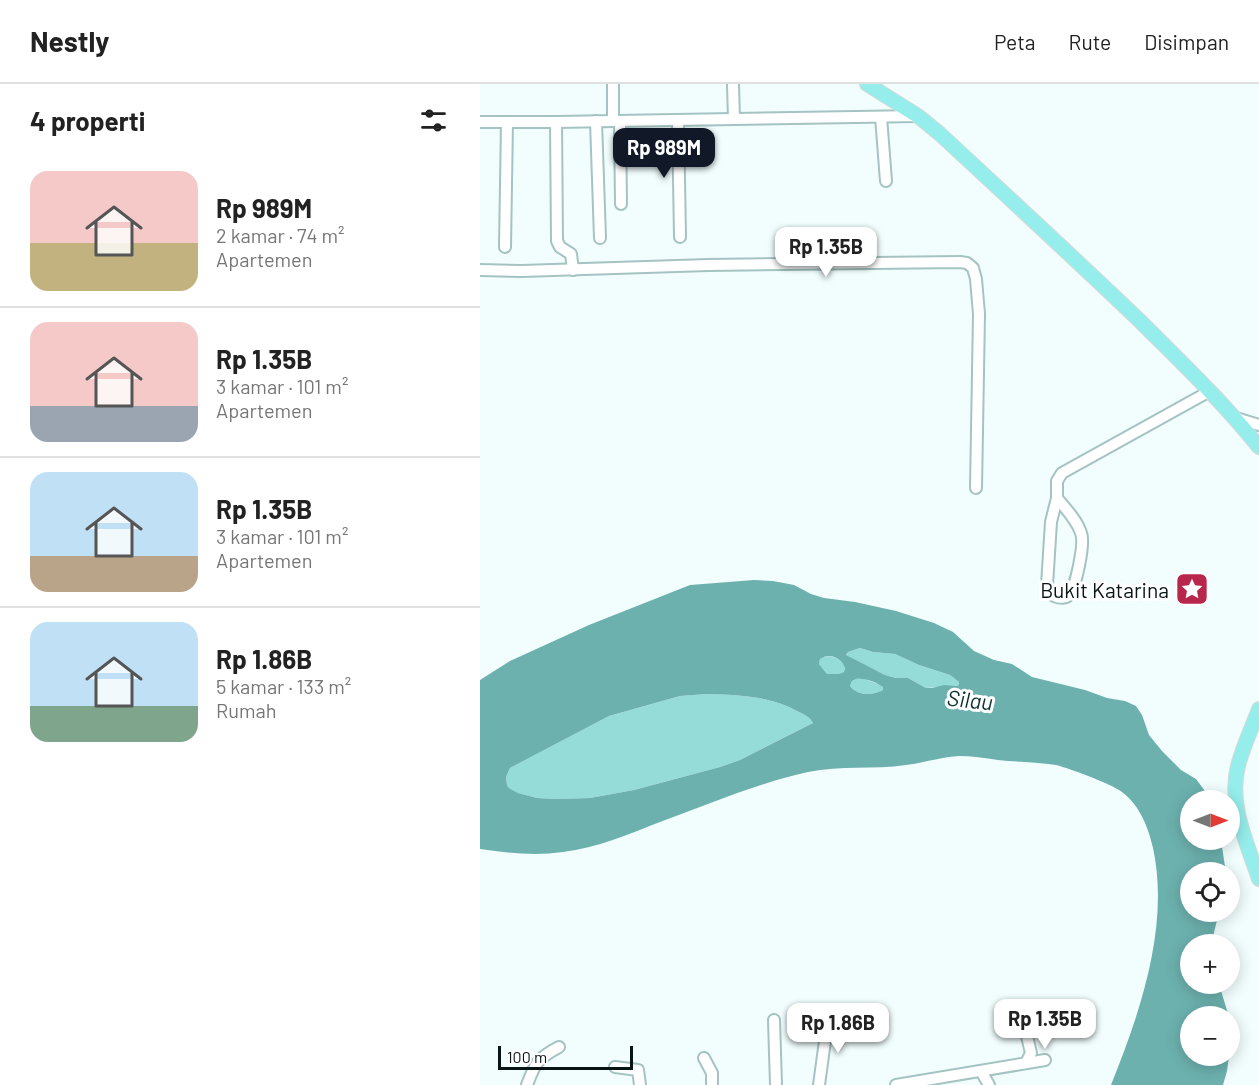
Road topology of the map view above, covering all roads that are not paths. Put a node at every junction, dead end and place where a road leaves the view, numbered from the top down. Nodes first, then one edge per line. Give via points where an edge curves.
1 (613, 84) edge
2 (733, 84) edge
3 (867, 84) edge
4 (918, 116) junction
5 (881, 117) junction
6 (734, 119) junction
7 (678, 120) junction
8 (596, 121) junction
9 (616, 121) junction
10 (480, 122) edge
11 (507, 122) junction
12 (556, 122) junction
13 (886, 181) dead end
14 (621, 204) dead end
15 (680, 237) dead end
16 (600, 238) dead end
17 (505, 247) dead end
18 (480, 270) edge
19 (573, 270) junction
20 (1210, 391) junction
21 (1236, 418) junction
22 (1259, 425) edge
23 (1259, 447) edge
24 (976, 488) dead end
25 (1057, 498) junction
26 (1259, 709) edge
27 (1259, 879) edge
28 (828, 1019) dead end
29 (774, 1020) dead end
30 (1051, 1025) dead end
31 (559, 1047) dead end
32 (704, 1058) dead end
33 (1045, 1060) dead end
34 (1026, 1063) junction
35 (615, 1067) dead end
36 (981, 1071) junction
37 (527, 1085) edge
38 (640, 1085) edge
39 (712, 1085) edge
40 (776, 1085) edge
41 (819, 1085) edge
42 (896, 1085) edge
43 (989, 1085) edge

1 - 9 street
2 - 6 street
3 - 4 main road
4 - 5 street
4 - 20 main road via 1068,251
5 - 6 street
5 - 13 street
6 - 7 street
7 - 9 street
7 - 15 street
8 - 9 street
8 - 12 street
8 - 16 street
9 - 14 street
10 - 11 street
11 - 12 street
11 - 17 street
12 - 19 street via 558,241 571,254
18 - 19 street
19 - 24 street via 967,263 976,279 979,314
20 - 21 main road
20 - 25 street via 1062,473 1057,481
21 - 22 street
21 - 23 main road
25 - 25 street via 1079,528 1083,542 1072,589 1064,598 1051,594 1047,585 1050,522
26 - 27 main road via 1237,767 1235,783 1238,811
28 - 41 street
29 - 40 street
30 - 34 street via 1026,1032 1031,1053
31 - 37 street via 543,1056
32 - 39 street via 712,1073
33 - 34 street
34 - 36 street
35 - 38 street via 638,1070
36 - 42 street
36 - 43 street

